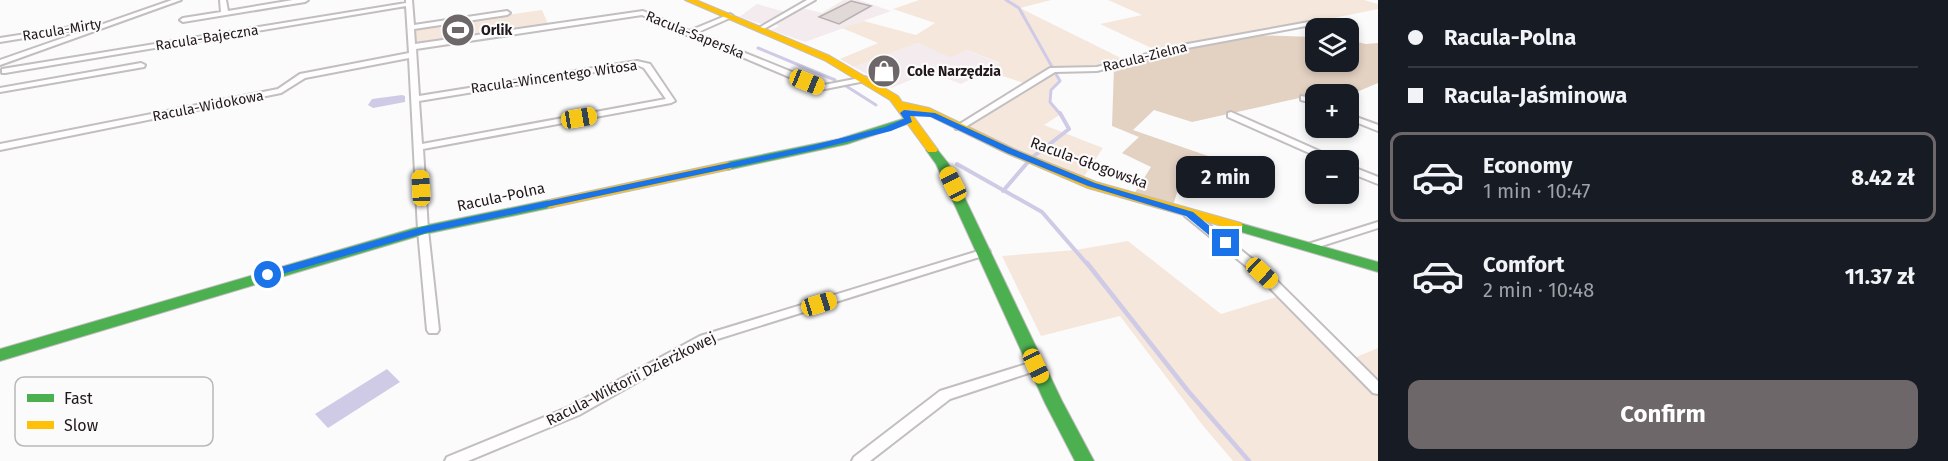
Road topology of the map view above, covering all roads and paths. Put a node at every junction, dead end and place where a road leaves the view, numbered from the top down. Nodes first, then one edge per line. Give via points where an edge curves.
1 (224, 0) edge
2 (305, 0) edge
3 (689, 0) edge
4 (812, 0) edge
5 (175, 1) edge
6 (409, 2) edge
7 (174, 12) dead end
8 (225, 13) junction
9 (507, 13) dead end
10 (730, 16) junction
11 (123, 20) junction
12 (183, 20) dead end
13 (1305, 25) edge
14 (411, 27) junction
15 (760, 29) junction
16 (689, 34) junction
17 (0, 40) edge
18 (412, 51) junction
19 (0, 63) edge
20 (141, 65) dead end
21 (5, 71) dead end
22 (865, 79) junction
23 (0, 90) edge
24 (414, 99) junction
25 (904, 112) junction
26 (1231, 115) dead end
27 (1359, 120) edge
28 (958, 127) junction
29 (1378, 128) edge
30 (0, 147) edge
31 (419, 147) junction
32 (1310, 150) edge
33 (1359, 173) edge
34 (1378, 181) edge
35 (1189, 214) junction
36 (1378, 225) edge
37 (423, 230) junction
38 (1309, 247) junction
39 (985, 252) junction
40 (1378, 267) edge
41 (433, 330) dead end
42 (0, 355) edge
43 (1036, 366) junction
44 (1378, 389) edge
45 (452, 461) edge
46 (858, 461) edge
47 (1085, 461) edge

1 - 8 street
2 - 8 street
3 - 10 street
4 - 15 street
5 - 7 street
5 - 11 street
6 - 14 street
6 - 21 street, Racula-Bajeczna
8 - 12 street
9 - 14 street
10 - 15 street
10 - 16 street
11 - 17 street, Racula-Mirty
11 - 19 street
13 - 28 street, Racula-Zielna via 1182,47 1097,69 1056,70
14 - 18 street
15 - 22 street
16 - 18 street, Racula-Saperska via 639,13
16 - 22 street, Racula-Saperska via 823,88
18 - 24 street
18 - 30 street, Racula-Widokowa via 303,76 281,91
20 - 23 street
22 - 25 street via 888,93
24 - 31 street
24 - 31 street, Racula-Wincentego Witosa via 637,63 646,66 671,101
25 - 28 street, Racula-Głogowska via 915,106
25 - 37 street, Racula-Polna via 888,129 814,148
25 - 39 street via 939,158
26 - 32 street
27 - 29 street
28 - 35 street, Racula-Głogowska via 1092,184
31 - 37 street
33 - 34 street
35 - 38 street, Racula-Głogowska
35 - 44 street via 1269,279
36 - 38 street
37 - 41 street
37 - 42 street, Racula-Polna
38 - 40 street, Racula-Głogowska
39 - 43 street
39 - 45 street, Racula-Wiktorii Dzierżkowej via 705,339 574,411
43 - 46 street via 945,395
43 - 47 street

